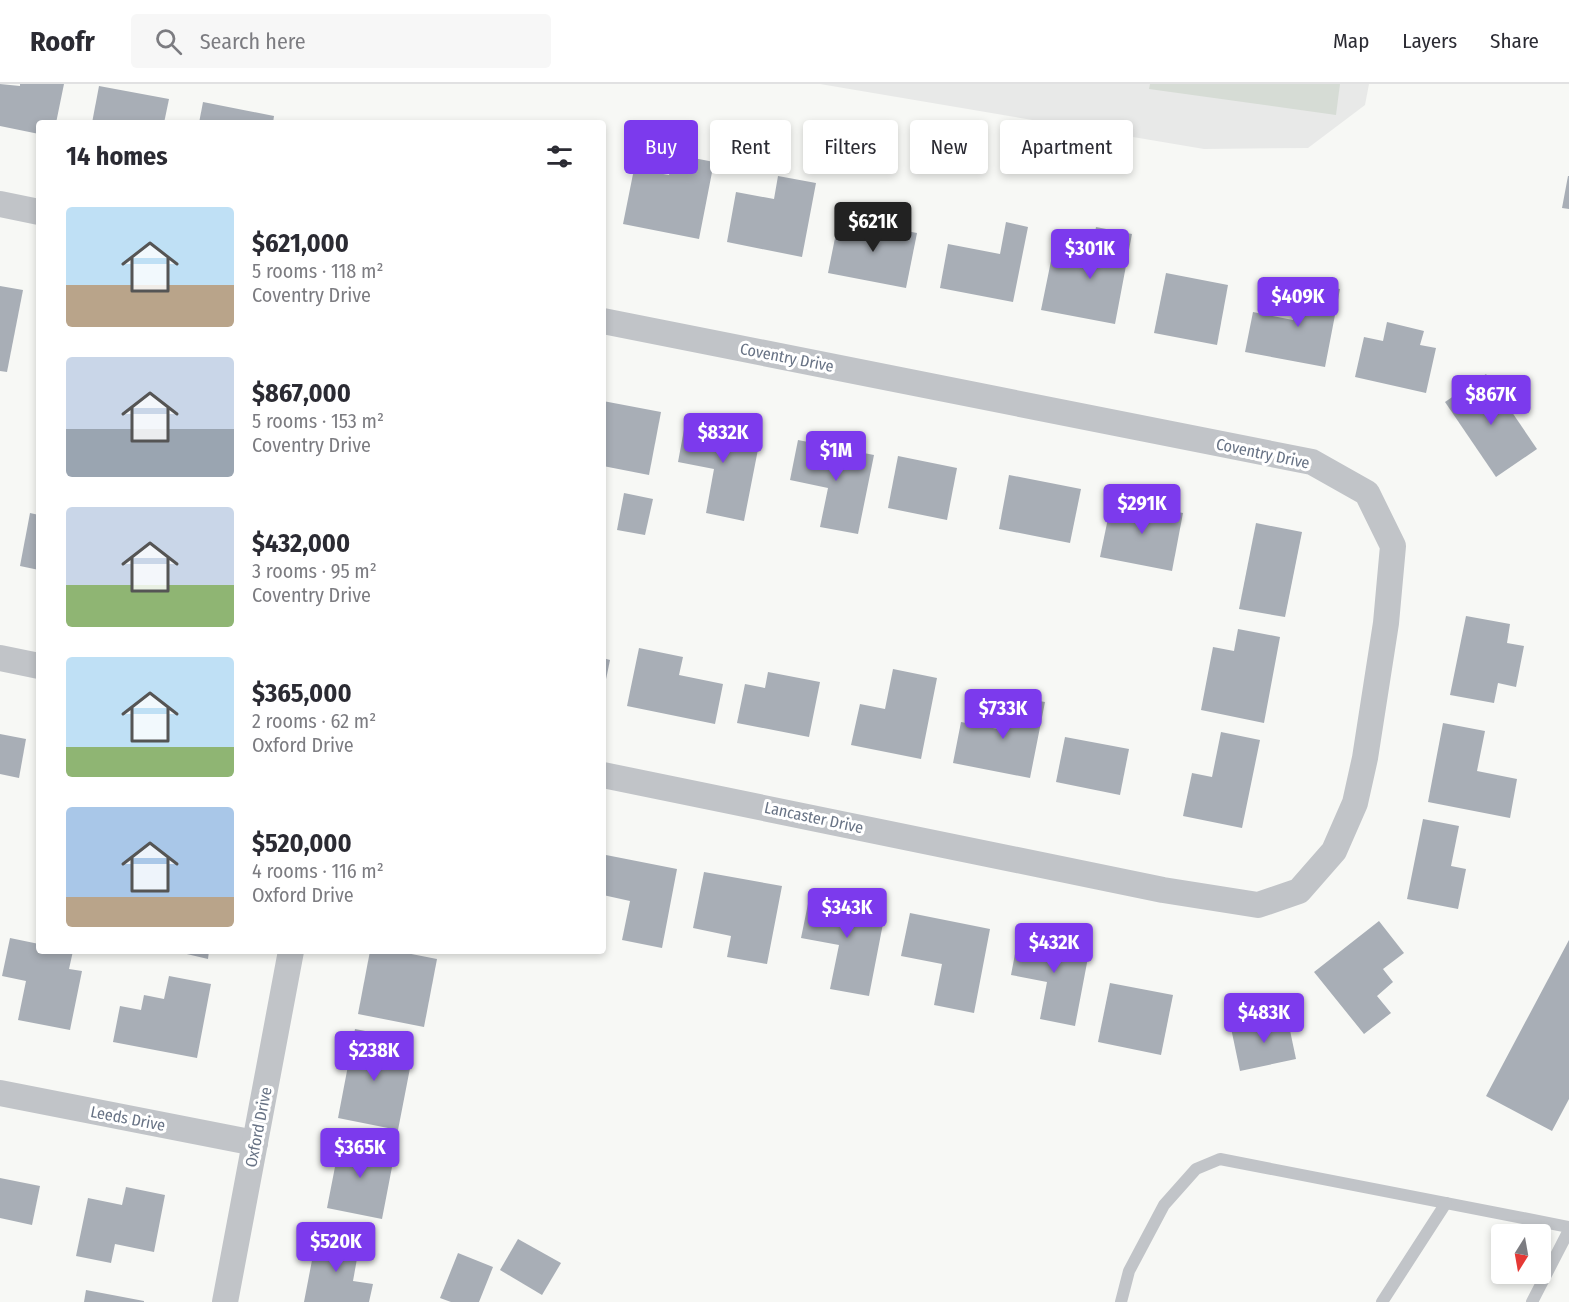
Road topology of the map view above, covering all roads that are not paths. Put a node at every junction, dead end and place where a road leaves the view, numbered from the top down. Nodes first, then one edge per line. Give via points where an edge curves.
1 (0, 204) edge
2 (36, 211) edge
3 (606, 322) edge
4 (0, 658) edge
5 (36, 665) edge
6 (606, 776) edge
7 (1025, 861) joint
8 (290, 954) edge
9 (0, 1093) edge
10 (255, 1143) junction
11 (1446, 1203) junction
12 (1569, 1228) edge
13 (225, 1302) edge
14 (1121, 1302) edge
15 (1382, 1302) edge
16 (1532, 1302) edge

1 - 2 street
3 - 7 street, Coventry Drive via 1312,462 1367,493 1393,546 1386,623 1365,758 1354,803 1334,851 1299,891 1258,905
4 - 5 street
6 - 7 street, Lancaster Drive
8 - 10 street, Oxford Drive
9 - 10 street, Leeds Drive
10 - 13 street, Oxford Drive
11 - 12 lane
11 - 14 lane via 1220,1159 1196,1169 1164,1205 1129,1271
11 - 15 lane
12 - 16 lane

